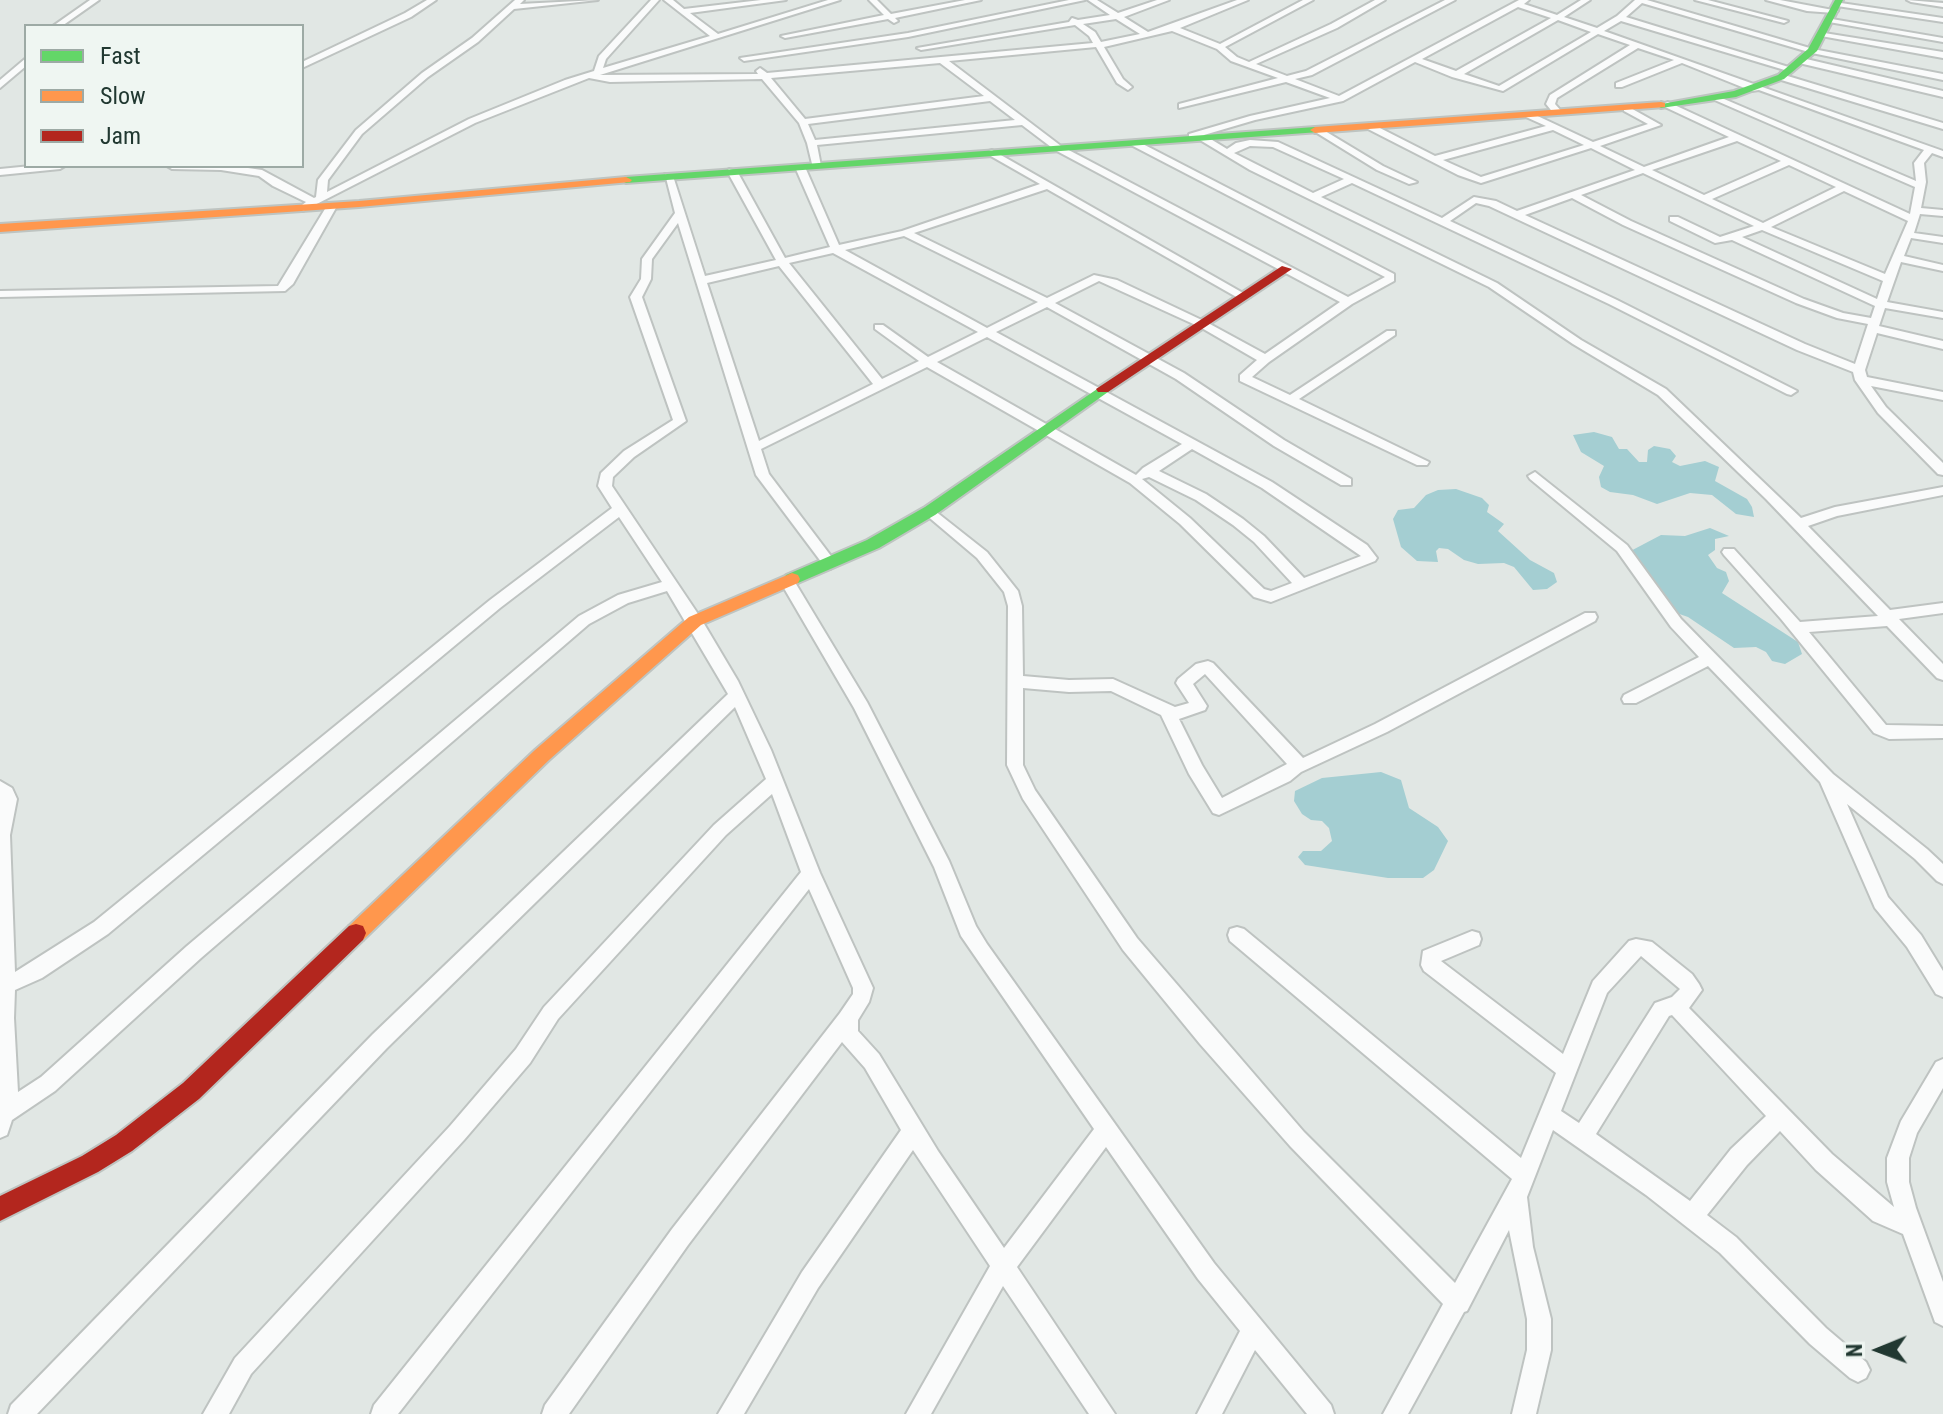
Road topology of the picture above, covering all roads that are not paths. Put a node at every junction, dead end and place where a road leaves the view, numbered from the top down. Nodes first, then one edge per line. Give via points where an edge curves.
1 (95, 0) edge
2 (432, 0) edge
3 (520, 0) edge
4 (594, 0) edge
5 (655, 0) edge
6 (668, 0) edge
7 (782, 0) edge
8 (836, 0) edge
9 (977, 0) edge
10 (1043, 0) edge
11 (1081, 0) edge
12 (1092, 0) edge
13 (1165, 0) edge
14 (1244, 0) edge
15 (1309, 0) edge
16 (1381, 0) edge
17 (1451, 0) edge
18 (1586, 0) edge
19 (1640, 0) edge
20 (1699, 0) edge
21 (1770, 0) edge
22 (1911, 0) edge
23 (879, 2) edge
24 (1521, 2) edge
25 (1943, 5) edge
26 (1053, 6) junction
27 (511, 7) junction
28 (683, 11) junction
29 (1832, 14) edge
30 (1118, 16) junction
31 (890, 17) junction
32 (1559, 17) junction
33 (1620, 18) junction
34 (1943, 20) edge
35 (1784, 21) dead end
36 (1077, 23) junction
37 (60, 24) edge
38 (1173, 28) junction
39 (1597, 31) junction
40 (908, 35) junction
41 (1147, 35) junction
42 (785, 36) dead end
43 (717, 37) junction
44 (1943, 40) edge
45 (1099, 44) junction
46 (1638, 44) junction
47 (1220, 47) junction
48 (921, 48) junction
49 (1943, 55) edge
50 (1417, 60) junction
51 (1682, 60) junction
52 (943, 61) junction
53 (930, 62) junction
54 (24, 63) edge
55 (304, 64) edge
56 (1796, 64) junction
57 (1248, 65) junction
58 (593, 74) junction
59 (1455, 75) junction
60 (765, 76) junction
61 (1943, 77) edge
62 (1287, 80) junction
63 (0, 85) edge
64 (1619, 85) dead end
65 (1128, 87) dead end
66 (1757, 88) junction
67 (1943, 94) edge
68 (993, 98) junction
69 (1714, 98) junction
70 (1340, 99) junction
71 (1668, 105) junction
72 (1182, 106) dead end
73 (1627, 109) junction
74 (1556, 120) junction
75 (803, 122) junction
76 (1025, 122) junction
77 (1943, 126) edge
78 (1371, 127) junction
79 (1320, 131) junction
80 (1203, 138) junction
81 (1736, 138) junction
82 (1180, 139) junction
83 (812, 143) junction
84 (1134, 143) junction
85 (1594, 145) junction
86 (1058, 148) junction
87 (1930, 149) junction
88 (992, 153) junction
89 (1227, 153) junction
90 (1943, 154) edge
91 (1435, 159) junction
92 (1788, 162) junction
93 (808, 166) junction
94 (40, 168) edge
95 (228, 168) edge
96 (732, 171) junction
97 (1646, 171) junction
98 (0, 172) edge
99 (668, 176) junction
100 (1352, 179) junction
101 (1412, 182) dead end
102 (1045, 186) junction
103 (1920, 186) junction
104 (1842, 188) junction
105 (1572, 194) junction
106 (1313, 197) junction
107 (1703, 199) junction
108 (317, 203) junction
109 (681, 212) junction
110 (1943, 213) edge
111 (1514, 215) junction
112 (1915, 215) junction
113 (1674, 219) dead end
114 (1444, 221) junction
115 (1762, 227) junction
116 (0, 228) edge
117 (905, 233) junction
118 (1909, 235) junction
119 (1732, 236) junction
120 (1943, 240) edge
121 (836, 250) junction
122 (1899, 258) junction
123 (783, 263) junction
124 (1943, 268) edge
125 (1286, 269) junction
126 (1890, 280) junction
127 (700, 281) junction
128 (0, 294) edge
129 (1244, 297) junction
130 (1348, 302) junction
131 (1048, 303) junction
132 (1880, 304) junction
133 (1943, 315) edge
134 (1204, 325) junction
135 (1873, 325) junction
136 (879, 327) dead end
137 (988, 332) junction
138 (1391, 333) dead end
139 (1943, 345) edge
140 (1147, 359) junction
141 (1265, 359) junction
142 (928, 362) junction
143 (1860, 375) junction
144 (881, 386) junction
145 (1791, 391) dead end
146 (1098, 392) junction
147 (1943, 396) edge
148 (1290, 400) junction
149 (1044, 428) junction
150 (1193, 443) junction
151 (754, 448) junction
152 (1422, 462) dead end
153 (1943, 471) edge
154 (1141, 476) junction
155 (1535, 476) dead end
156 (1346, 482) dead end
157 (1943, 491) edge
158 (621, 508) junction
159 (930, 511) junction
160 (1798, 524) junction
161 (1729, 552) dead end
162 (830, 564) junction
163 (788, 583) junction
164 (672, 584) junction
165 (1302, 585) junction
166 (1943, 608) edge
167 (1590, 617) dead end
168 (1888, 618) junction
169 (695, 621) junction
170 (1797, 628) junction
171 (1710, 658) junction
172 (1943, 674) edge
173 (1016, 681) junction
174 (736, 696) junction
175 (1630, 699) dead end
176 (1168, 713) junction
177 (1943, 732) edge
178 (1298, 765) junction
179 (1827, 778) junction
180 (775, 781) junction
181 (0, 788) edge
182 (811, 873) junction
183 (1943, 876) edge
184 (1237, 935) dead end
185 (1472, 939) dead end
186 (3, 986) edge
187 (1943, 988) edge
188 (1678, 1004) junction
189 (847, 1020) junction
190 (1567, 1069) junction
191 (1943, 1069) edge
192 (1548, 1114) junction
193 (1781, 1116) junction
194 (2, 1120) edge
195 (1106, 1130) junction
196 (913, 1131) junction
197 (1583, 1136) junction
198 (1520, 1185) junction
199 (0, 1209) edge
200 (1692, 1216) junction
201 (1911, 1226) junction
202 (1003, 1265) junction
203 (1459, 1303) junction
204 (1941, 1305) edge
205 (1254, 1329) junction
206 (1858, 1370) dead end
207 (20, 1414) edge
208 (215, 1414) edge
209 (383, 1414) edge
210 (554, 1414) edge
211 (730, 1414) edge
212 (918, 1414) edge
213 (1103, 1414) edge
214 (1209, 1414) edge
215 (1322, 1414) edge
216 (1395, 1414) edge
217 (1524, 1414) edge

1 - 37 street
2 - 55 street
3 - 27 street
4 - 27 street
5 - 58 street
6 - 28 street
7 - 28 street
8 - 43 street
9 - 31 street
10 - 26 street
11 - 26 street
12 - 30 street
13 - 30 street
14 - 38 street
15 - 47 street
16 - 57 street
17 - 62 street
18 - 32 street
19 - 33 street
19 - 56 street
20 - 35 street
21 - 29 street
22 - 25 street
23 - 31 street
24 - 32 street
24 - 50 street
26 - 36 street
26 - 40 street
27 - 108 street via 359,132 326,174
28 - 43 street
29 - 34 street
29 - 44 street
29 - 49 street
29 - 56 street
30 - 36 street
30 - 41 street
31 - 40 street
31 - 42 street
32 - 39 street
32 - 59 street
33 - 39 street
33 - 56 street
36 - 45 street
36 - 48 street
38 - 41 street
38 - 47 street
39 - 46 street
39 - 59 street via 1500,89
40 - 48 street
40 - 60 street via 744,58
41 - 45 street
43 - 58 street
45 - 52 street
45 - 65 street
46 - 51 street
46 - 74 street via 1553,97
47 - 57 street
48 - 53 street
50 - 59 street
50 - 70 street
51 - 64 street
51 - 66 street
52 - 53 street
52 - 68 street
53 - 60 street
54 - 63 street
56 - 61 street
56 - 66 street
56 - 67 street
56 - 77 street
57 - 62 street
58 - 60 street via 610,79
58 - 108 street via 472,121
60 - 75 street
62 - 70 street
62 - 72 street
66 - 69 street
66 - 87 street
68 - 75 street
68 - 76 street
69 - 71 street
69 - 103 street
70 - 82 street
71 - 73 street
71 - 81 street
73 - 74 street
73 - 85 street via 1656,125
74 - 78 street via 1529,115
74 - 85 street
74 - 91 street
75 - 83 street
76 - 83 street
76 - 86 street
78 - 79 street
78 - 91 street
79 - 80 street
79 - 101 street
80 - 82 street
80 - 89 street
81 - 92 street
81 - 97 street
82 - 84 street
83 - 93 street
84 - 86 street
84 - 130 street via 1390,276
85 - 91 street via 1481,180
85 - 97 street
86 - 88 street
86 - 125 street
87 - 90 street
87 - 103 street via 1919,163
88 - 93 street
88 - 102 street
89 - 100 street via 1250,143 1275,144
89 - 106 street
92 - 104 street
92 - 107 street
93 - 96 street
93 - 121 street
94 - 98 street
95 - 108 street via 262,173
96 - 99 street
96 - 123 street
97 - 105 street
97 - 107 street
99 - 108 street
99 - 109 street
100 - 106 street
100 - 114 street
102 - 117 street
102 - 129 street
103 - 112 street
104 - 112 street
104 - 115 street
105 - 111 street
105 - 135 street via 1800,301
106 - 160 street via 1493,285 1662,392
107 - 115 street
108 - 116 street
108 - 128 street via 281,289
109 - 127 street
109 - 158 street via 647,259 646,279 636,297 680,421 606,476 605,486
110 - 112 street
111 - 114 street via 1474,200
111 - 143 street
112 - 118 street
113 - 119 street via 1717,241
114 - 145 street
115 - 119 street
115 - 126 street
117 - 121 street
117 - 131 street
118 - 120 street
118 - 122 street
119 - 132 street
121 - 123 street
121 - 137 street
122 - 124 street
122 - 126 street
123 - 127 street
123 - 144 street
125 - 129 street
125 - 130 street
126 - 132 street
127 - 151 street
129 - 134 street
130 - 141 street
131 - 134 street via 1103,277
131 - 137 street
131 - 140 street
132 - 133 street
132 - 135 street
134 - 140 street
134 - 141 street
135 - 139 street
135 - 143 street
136 - 142 street
137 - 142 street
137 - 146 street
138 - 148 street
140 - 146 street
140 - 156 street
141 - 148 street via 1244,378
142 - 144 street
142 - 149 street
143 - 147 street
143 - 153 street via 1896,425
144 - 151 street
146 - 149 street
146 - 150 street
148 - 152 street
149 - 154 street
149 - 159 street
150 - 154 street
150 - 165 street via 1267,485 1370,555
151 - 162 street via 763,475
154 - 165 street via 1201,497 1238,522
154 - 165 street via 1259,593 1271,597
155 - 171 street via 1622,548 1676,623
157 - 160 street
158 - 164 street
158 - 186 street via 495,604 101,928 35,972
159 - 162 street
159 - 173 street via 982,555 1011,591
160 - 168 street
161 - 170 street
162 - 163 street
163 - 169 street
163 - 195 street via 861,706 943,866 968,930
164 - 169 street
164 - 194 street via 623,599 584,620
166 - 168 street
167 - 178 street via 1381,728
168 - 170 street
168 - 172 street
169 - 174 street
169 - 199 street via 542,755 191,1091 102,1157
170 - 177 street via 1880,729
171 - 175 street
171 - 179 street
173 - 176 street via 1113,685
173 - 203 street via 1019,779 1130,944 1297,1139
174 - 180 street
174 - 207 street via 380,1041
176 - 178 street via 1219,808
176 - 178 street via 1198,708 1184,683 1208,667
179 - 183 street
179 - 187 street via 1881,902
180 - 182 street
180 - 208 street via 720,830 551,1013 523,1056 457,1133 243,1366
181 - 186 street via 8,799 1,835
182 - 189 street via 863,988
182 - 209 street
184 - 198 street
185 - 190 street via 1430,957 1431,965
186 - 194 street via 9,1087
188 - 190 street via 1690,986 1650,952 1636,947 1600,987
188 - 193 street via 1705,1040
188 - 197 street via 1662,1009
189 - 196 street via 848,1034 872,1061
189 - 210 street via 717,1187
190 - 192 street
191 - 201 street via 1908,1128 1898,1158 1898,1182
192 - 197 street
192 - 198 street
193 - 200 street via 1739,1157
193 - 201 street via 1855,1192 1881,1213
195 - 202 street
195 - 205 street
196 - 202 street
196 - 211 street via 810,1280
197 - 200 street
198 - 203 street
198 - 217 street via 1522,1247 1539,1319 1539,1350
200 - 206 street
201 - 204 street
202 - 212 street
202 - 213 street
203 - 216 street
205 - 214 street
205 - 215 street

